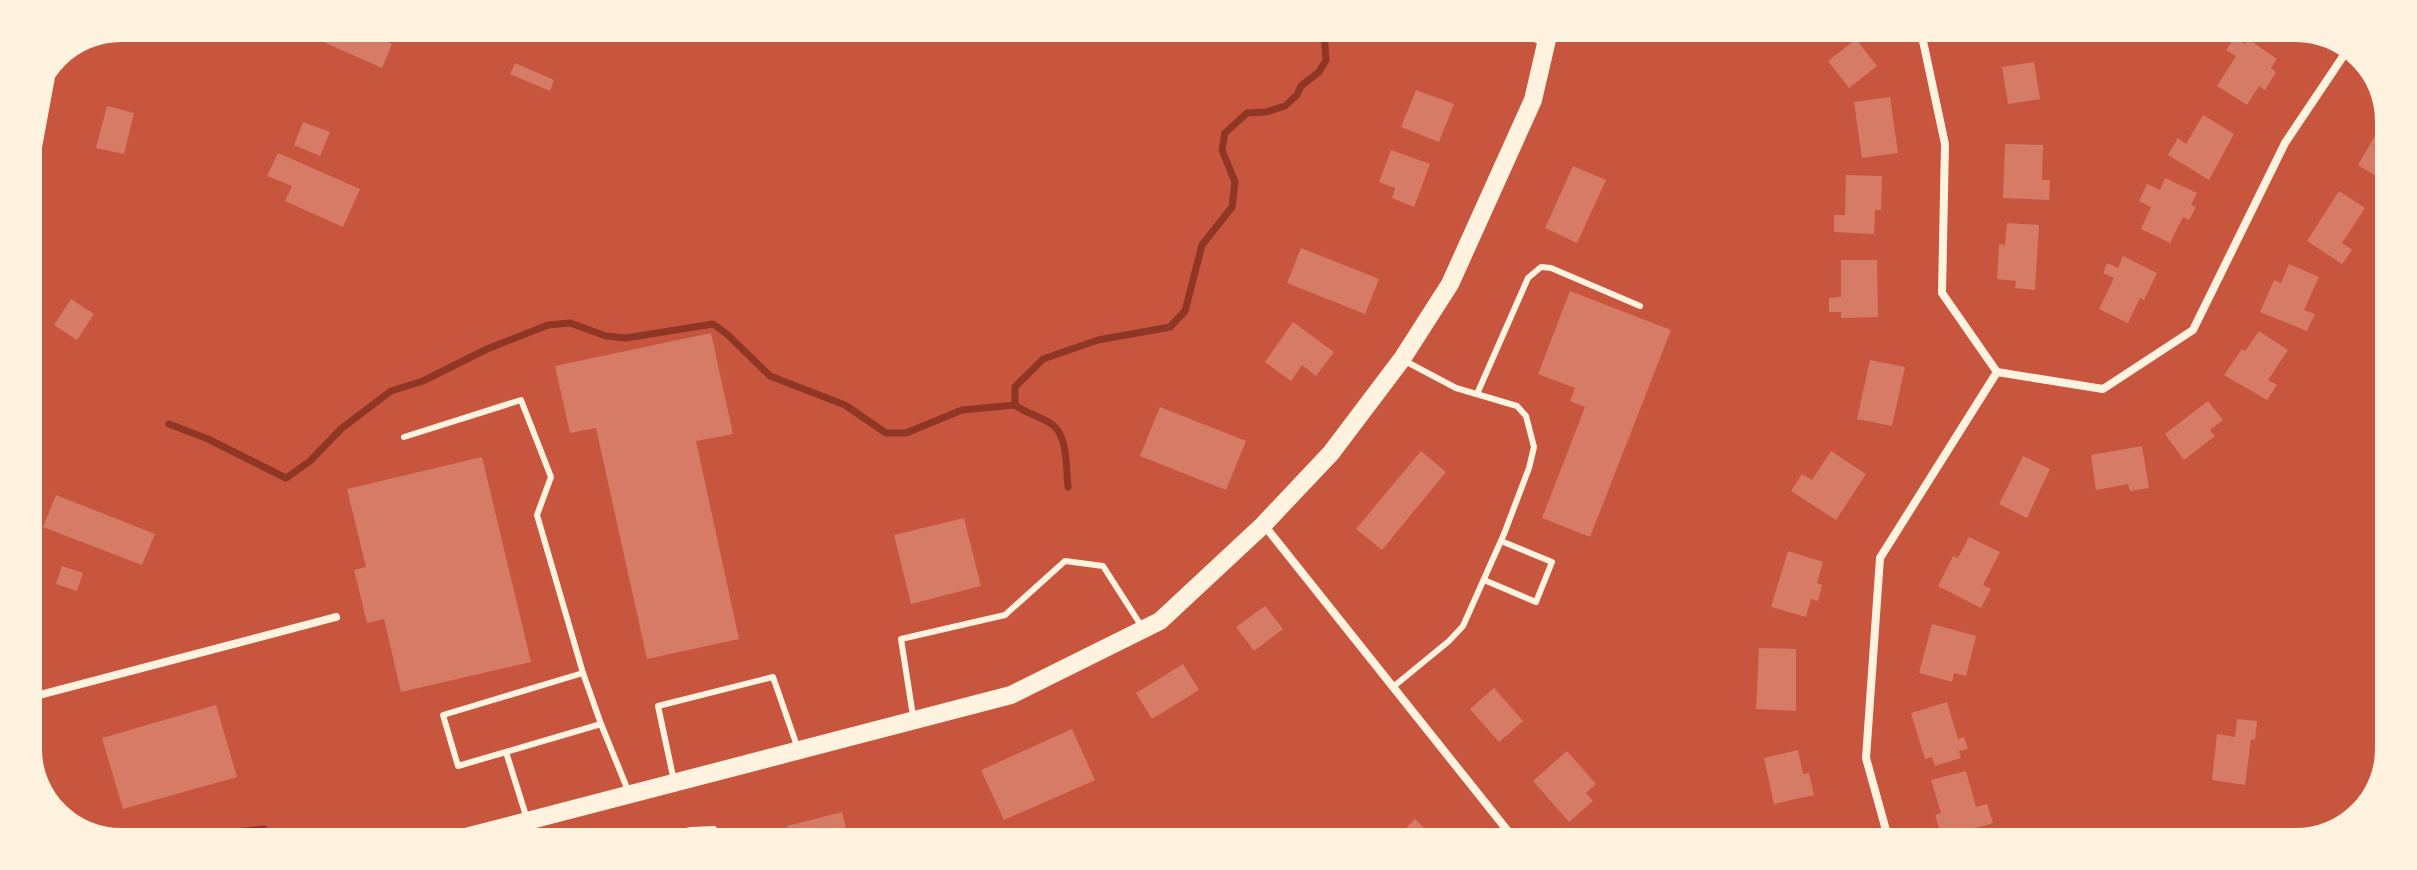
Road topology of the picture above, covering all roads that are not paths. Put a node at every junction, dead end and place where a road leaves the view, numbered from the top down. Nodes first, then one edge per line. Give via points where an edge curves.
1 (1547, 42) edge
2 (1923, 42) edge
3 (2343, 57) edge
4 (1640, 306) dead end
5 (1402, 359) junction
6 (1997, 372) junction
7 (1477, 394) junction
8 (404, 437) dead end
9 (1263, 525) junction
10 (1501, 541) junction
11 (1484, 580) junction
12 (336, 617) dead end
13 (1144, 629) junction
14 (583, 673) junction
15 (1393, 687) junction
16 (42, 694) edge
17 (914, 720) junction
18 (601, 724) junction
19 (798, 750) junction
20 (506, 752) junction
21 (674, 783) junction
22 (629, 794) junction
23 (529, 828) edge
24 (536, 828) edge
25 (1505, 828) edge
26 (1885, 828) edge

1 - 5 main road via 1533,100 1450,284
2 - 6 street via 1945,144 1942,293
3 - 6 street via 2285,143 2193,330 2103,389
4 - 7 lane via 1541,267 1528,278
5 - 7 lane
5 - 9 main road via 1331,453
6 - 26 street via 1880,558 1866,758
7 - 10 lane via 1517,406 1526,416 1534,447
8 - 14 lane via 521,400 551,477 537,515
9 - 13 main road via 1160,621
9 - 15 street
10 - 11 lane
10 - 11 lane via 1552,562 1536,602
11 - 15 lane via 1463,626
12 - 16 street
13 - 17 main road via 1011,695
13 - 17 lane via 1103,566 1065,561 1005,615 901,639
14 - 18 lane
14 - 20 lane via 443,715 458,766
15 - 25 street
17 - 19 main road
18 - 20 lane
18 - 22 lane
19 - 21 main road
19 - 21 lane via 773,677 658,706
20 - 23 lane
21 - 22 main road
22 - 24 main road

